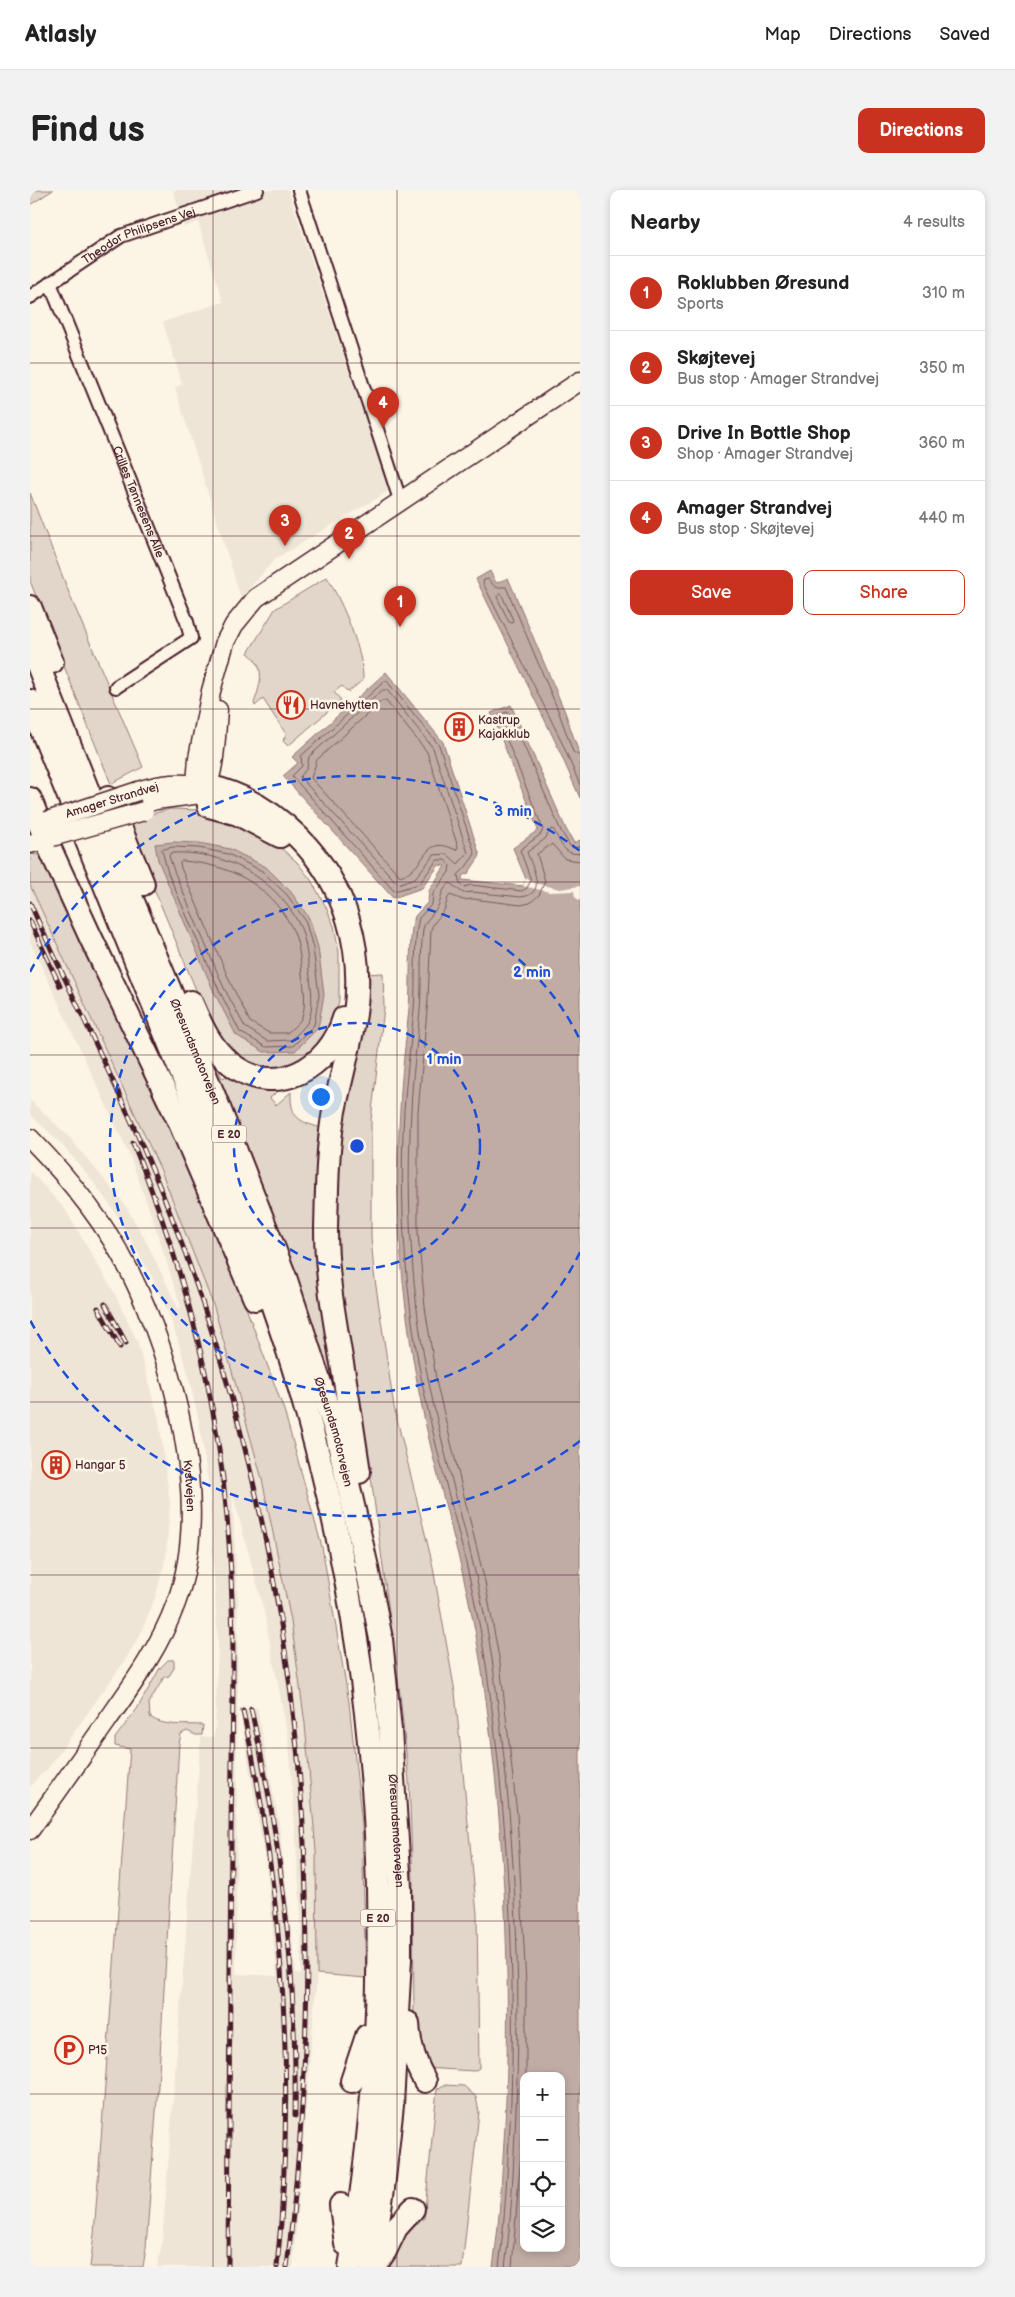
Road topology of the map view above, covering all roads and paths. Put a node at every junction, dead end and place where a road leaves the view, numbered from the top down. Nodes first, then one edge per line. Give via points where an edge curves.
1 (257, 190) edge
2 (299, 190) edge
3 (50, 284) junction
4 (30, 296) edge
5 (580, 381) edge
6 (400, 500) junction
7 (30, 607) edge
8 (30, 645) edge
9 (116, 687) dead end
10 (30, 701) edge
11 (203, 792) junction
12 (30, 799) edge
13 (141, 802) junction
14 (41, 832) edge
15 (30, 1138) edge
16 (344, 1570) junction
17 (381, 1639) junction
18 (30, 1830) edge
19 (400, 1977) junction
20 (377, 1990) junction
21 (352, 2081) dead end
22 (425, 2081) dead end
23 (341, 2205) dead end
24 (413, 2209) dead end
25 (348, 2267) edge
26 (373, 2267) edge

1 - 3 street, Theodor Philipsens Vej via 121,236
2 - 6 street
3 - 4 street, Theodor Philipsens Vej
3 - 9 street, Crilles Tønnesens Alle via 191,638
5 - 6 street
6 - 11 street via 284,578 239,636 220,690 210,778
7 - 11 highway via 209,1039 224,1058 244,1072 266,1077 296,1074 322,1059 342,1026 348,974 339,920 321,881 292,846
8 - 17 highway, Øresundsmotorvejen / E 20 via 285,1277 337,1435
10 - 16 highway, Øresundsmotorvejen / E 20 via 244,1226 308,1415
11 - 13 street, Amager Strandvej via 178,804
11 - 13 street, Amager Strandvej via 184,783 158,785
11 - 17 highway via 231,791 250,800 277,818 307,846 337,890 355,944 357,997 328,1147 326,1231 332,1303
12 - 14 highway
13 - 14 street, Amager Strandvej, bridge
13 - 14 street, Amager Strandvej, bridge via 93,824
14 - 16 highway via 179,1120 266,1325
15 - 18 street, Kystvejen via 56,1165 102,1226 128,1268 152,1322 170,1379 184,1442 191,1509 185,1573 166,1629 129,1690
16 - 20 highway, Øresundsmotorvejen / E 20 via 354,1621 372,1786 378,1870
17 - 19 highway, Øresundsmotorvejen / E 20 via 397,1824
19 - 22 highway via 408,2002 409,2041 415,2064
19 - 26 highway, Øresundsmotorvejen / E 20 via 392,2105
20 - 21 highway via 371,1995 369,2029
20 - 25 highway, Øresundsmotorvejen / E 20 via 362,2191
23 - 25 highway
24 - 26 highway via 396,2228 386,2251

